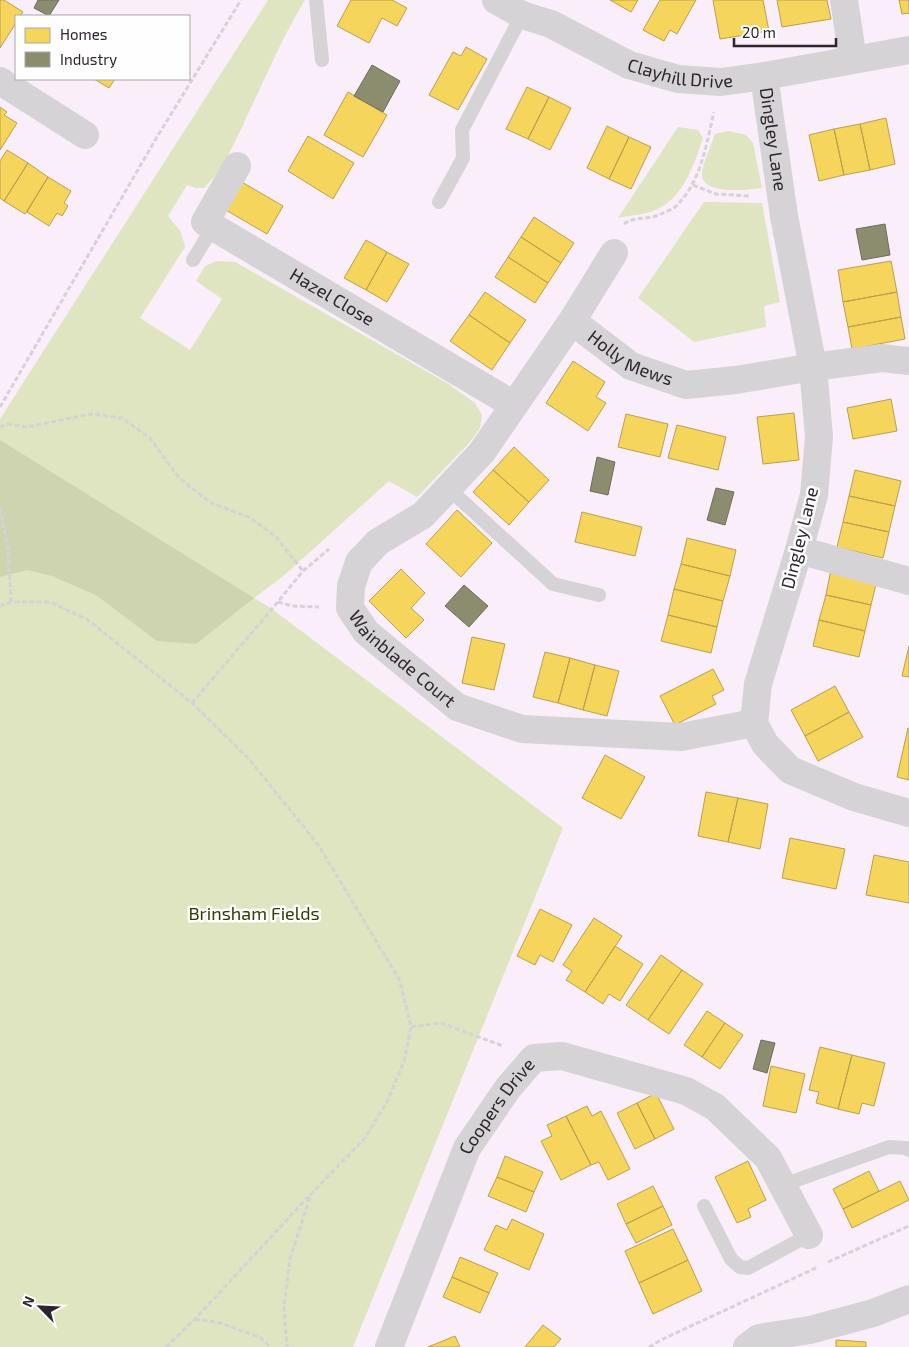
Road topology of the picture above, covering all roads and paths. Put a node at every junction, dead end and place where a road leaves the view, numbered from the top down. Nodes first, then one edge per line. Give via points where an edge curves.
1 (241, 0) edge
2 (316, 0) edge
3 (496, 0) edge
4 (844, 0) edge
5 (522, 15) junction
6 (909, 50) edge
7 (322, 60) dead end
8 (853, 60) junction
9 (764, 76) junction
10 (0, 81) edge
11 (721, 82) junction
12 (85, 136) dead end
13 (237, 166) dead end
14 (693, 185) junction
15 (781, 191) junction
16 (439, 202) dead end
17 (213, 227) junction
18 (614, 253) joint
19 (193, 260) dead end
20 (572, 321) junction
21 (909, 361) edge
22 (813, 367) junction
23 (514, 405) junction
24 (0, 407) edge
25 (0, 426) edge
26 (448, 488) junction
27 (0, 508) edge
28 (799, 550) junction
29 (303, 571) dead end
30 (909, 581) edge
31 (599, 595) dead end
32 (11, 602) junction
33 (278, 602) dead end
34 (0, 606) edge
35 (350, 608) junction
36 (272, 609) dead end
37 (192, 703) junction
38 (754, 722) junction
39 (909, 813) edge
40 (411, 1026) junction
41 (534, 1058) junction
42 (909, 1150) edge
43 (783, 1185) junction
44 (311, 1194) junction
45 (704, 1206) dead end
46 (909, 1226) edge
47 (809, 1235) joint
48 (909, 1299) edge
49 (195, 1319) junction
50 (166, 1347) edge
51 (270, 1347) edge
52 (287, 1347) edge
53 (389, 1347) edge
54 (649, 1347) edge
55 (747, 1347) edge

1 - 24 path
2 - 7 lane
3 - 5 street, Clayhill Drive
4 - 8 street
5 - 11 street, Clayhill Drive via 551,24 629,66 678,79
5 - 16 lane via 462,130 463,158
6 - 8 street, Clayhill Drive
8 - 9 street, Clayhill Drive
9 - 11 street, Clayhill Drive
9 - 15 street, Dingley Lane
10 - 12 street
11 - 14 path
13 - 17 street via 205,222
14 - 15 path via 716,194 746,197
14 - 18 path via 674,208 656,217 628,220 616,231
15 - 22 street, Dingley Lane
17 - 19 lane
17 - 23 street, Hazel Close
18 - 20 street, Wainblade Court
20 - 22 street, Holly Mews via 632,366 686,386
20 - 23 street, Wainblade Court
21 - 22 street, Holly Mews via 882,358
22 - 28 street, Dingley Lane via 819,437 814,495
23 - 26 street, Wainblade Court via 482,452
25 - 29 path via 26,427 91,414 122,418 150,438 179,478 211,503 249,517 276,537
26 - 31 lane via 554,584
26 - 35 street, Wainblade Court via 423,514 378,542 358,562 351,586
27 - 32 path via 8,548
28 - 30 street
28 - 38 street, Dingley Lane via 758,684
32 - 34 path
32 - 37 path via 50,602 88,620
33 - 35 path via 292,606
35 - 38 street, Wainblade Court via 366,632 457,707 522,730 681,737
36 - 37 path
37 - 40 path via 249,759 319,846 400,981
38 - 39 street via 765,744 790,770 854,797
40 - 41 path via 441,1023
40 - 44 path via 404,1061 388,1100 365,1138
41 - 43 street, Coopers Drive via 562,1056 686,1091 715,1106 768,1158
41 - 53 street, Coopers Drive via 508,1088 467,1148
42 - 43 lane via 889,1147
43 - 47 street, Coopers Drive
44 - 49 path
44 - 52 path via 290,1259 284,1306
45 - 47 lane, Coopers Drive via 731,1259 740,1267 748,1268
46 - 54 path
48 - 55 street via 873,1313 810,1330 759,1338
49 - 50 path
49 - 51 path via 221,1323 260,1338

